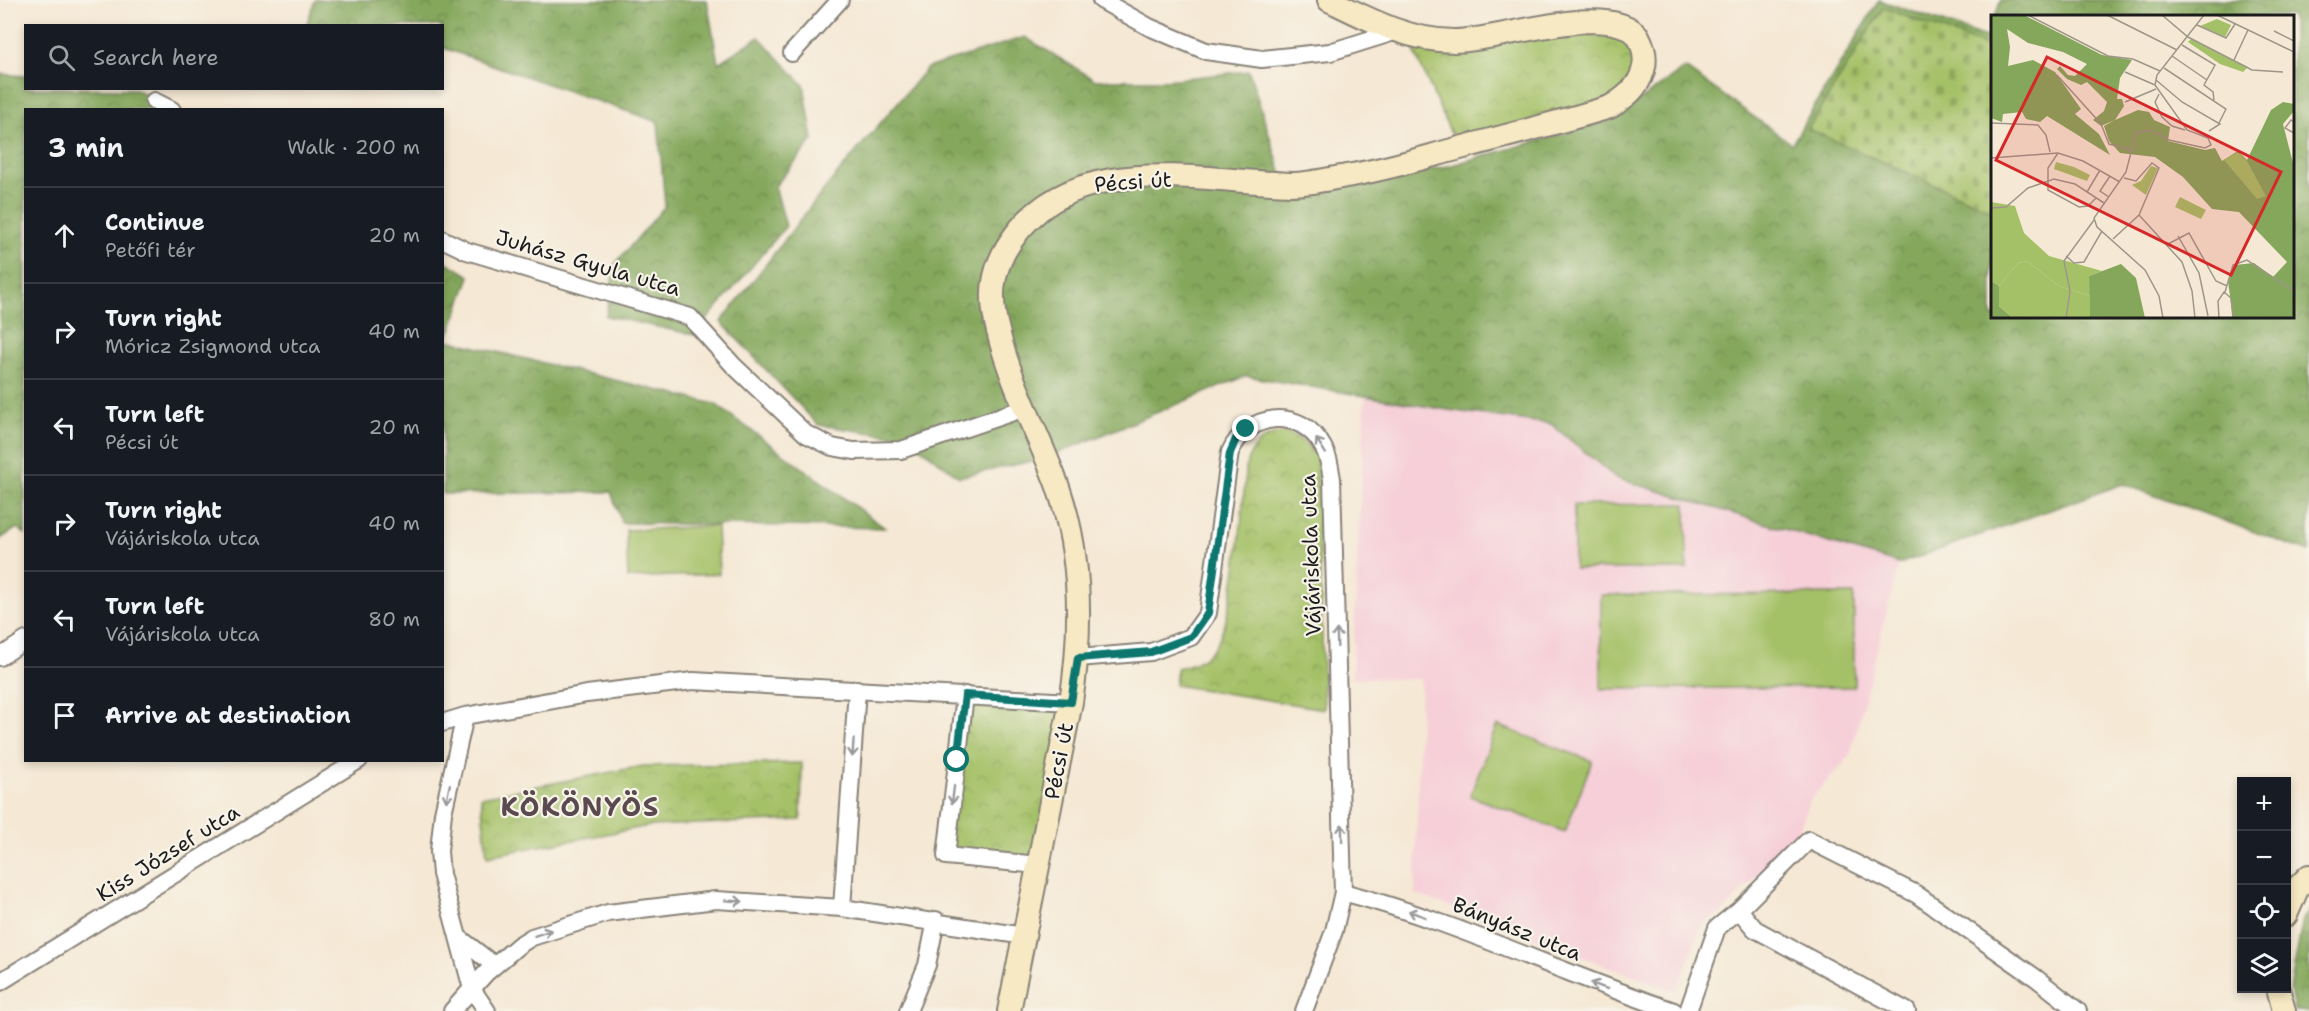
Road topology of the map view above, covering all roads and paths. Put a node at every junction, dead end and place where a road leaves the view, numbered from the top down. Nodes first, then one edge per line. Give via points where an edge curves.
1 (840, 0) edge
2 (1101, 0) edge
3 (1329, 0) edge
4 (1397, 31) junction
5 (792, 53) dead end
6 (154, 102) dead end
7 (168, 108) edge
8 (444, 240) edge
9 (1025, 408) junction
10 (24, 641) edge
11 (0, 657) edge
12 (1078, 658) junction
13 (857, 689) junction
14 (965, 695) junction
15 (1071, 702) junction
16 (465, 716) junction
17 (444, 722) edge
18 (356, 762) edge
19 (1038, 865) junction
20 (2309, 876) edge
21 (1343, 892) junction
22 (2291, 903) edge
23 (842, 908) junction
24 (1739, 910) junction
25 (936, 920) junction
26 (1025, 936) junction
27 (458, 937) junction
28 (494, 965) junction
29 (0, 982) edge
30 (472, 989) junction
31 (2279, 993) edge
32 (452, 1011) edge
33 (487, 1011) edge
34 (908, 1011) edge
35 (1009, 1011) edge
36 (1304, 1011) edge
37 (1674, 1011) edge
38 (1688, 1011) edge
39 (1907, 1011) edge
40 (2078, 1011) edge
41 (2284, 1011) edge

1 - 5 street
2 - 4 street via 1149,27 1206,51 1262,59 1330,52
3 - 4 main road, Pécsi út
4 - 9 main road, Pécsi út via 1454,41 1597,11 1620,17 1635,30 1645,54 1644,70 1625,98 1610,107 1381,170 1295,184 1143,177 1101,180 1075,188 1028,219 1005,249 995,272 993,310
6 - 7 street
8 - 9 street, Juhász Gyula utca via 467,251 690,317 806,434 832,447 854,451 901,450
9 - 12 main road, Pécsi út via 1066,511 1079,602
10 - 11 street
12 - 15 main road, Pécsi út
21 -> 12 street, Vájáriskola utca via 1332,478 1323,445 1304,426 1271,419 1246,429 1236,439 1230,453 1208,613 1191,637 1151,652
13 - 14 street
13 - 16 street via 693,681 587,694
13 -> 23 street
14 - 15 street
14 -> 19 street via 946,856
15 - 19 main road, Pécsi út
16 - 17 street
16 -> 27 street via 443,813 439,851 441,874
18 - 29 street, Kiss József utca
19 - 26 main road, Pécsi út
20 - 22 main road via 2298,887
21 - 36 street, Vájáriskola utca via 1335,931
37 -> 21 street, Bányász utca via 1598,986 1415,913
23 - 25 street
28 -> 23 street via 532,937 608,913 716,900
24 - 38 street via 1717,928
24 - 39 street via 1755,929
24 - 40 street via 1809,840 1916,894
25 - 26 street
25 - 34 street via 927,965
26 - 35 main road, Pécsi út
27 - 28 street
27 - 30 street
28 - 30 street
30 - 32 street
30 - 33 street
31 - 41 main road

